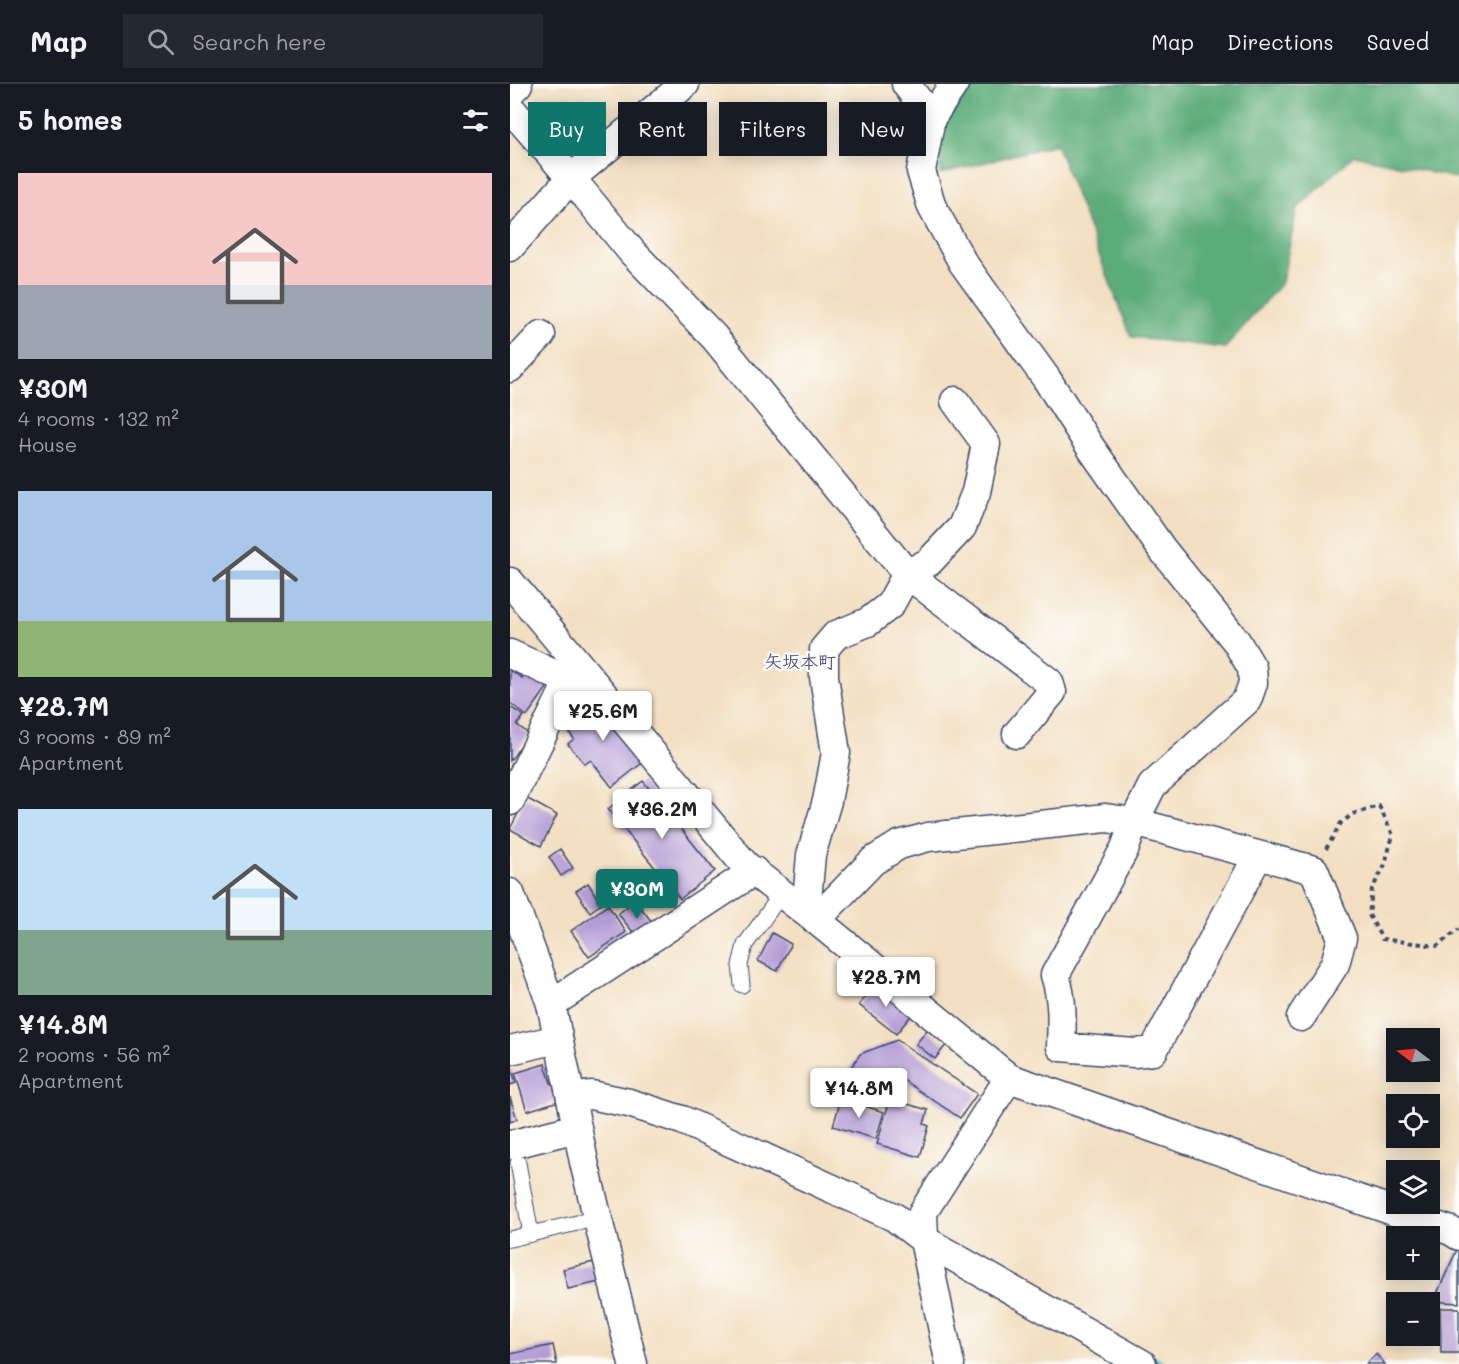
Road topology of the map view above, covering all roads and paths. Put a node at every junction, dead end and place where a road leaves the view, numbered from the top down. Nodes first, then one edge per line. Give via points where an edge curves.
1 (518, 84) edge
2 (686, 84) edge
3 (906, 84) edge
4 (954, 84) edge
5 (510, 92) edge
6 (510, 108) edge
7 (931, 118) junction
8 (571, 178) junction
9 (510, 247) edge
10 (541, 335) dead end
11 (510, 368) edge
12 (954, 401) dead end
13 (907, 574) junction
14 (510, 582) edge
15 (510, 654) edge
16 (580, 680) junction
17 (1017, 734) dead end
18 (510, 801) edge
19 (1134, 822) junction
20 (1258, 856) junction
21 (1314, 870) junction
22 (754, 871) junction
23 (510, 893) edge
24 (782, 893) junction
25 (811, 916) junction
26 (1459, 928) edge
27 (742, 985) dead end
28 (551, 1004) junction
29 (1301, 1017) dead end
30 (558, 1039) junction
31 (510, 1050) edge
32 (1009, 1078) junction
33 (571, 1098) junction
34 (577, 1128) junction
35 (514, 1154) edge
36 (517, 1196) edge
37 (597, 1218) junction
38 (531, 1234) junction
39 (1459, 1236) edge
40 (510, 1239) edge
41 (924, 1240) junction
42 (633, 1364) edge
43 (950, 1364) edge
44 (1143, 1364) edge

1 - 5 street
2 - 8 street
3 - 7 street
4 - 7 street
6 - 8 street
7 - 19 street via 921,171 932,207 963,263 1162,549 1236,641 1252,668 1253,683 1247,700 1152,786
8 - 9 street
8 - 13 street via 632,252 714,337
10 - 11 street
12 - 13 street via 986,444 976,492 962,527 929,562
13 - 17 street via 1049,682 1052,692
13 - 25 street via 890,605 868,622 837,635 824,649 824,677 836,753 811,855
14 - 16 street
15 - 16 street
16 - 18 street
16 - 22 street via 660,760
19 - 20 street
19 - 20 street via 1125,848 1055,975 1062,1015 1061,1047 1153,1051
19 - 25 street via 1106,818 928,837 898,845 873,861
20 - 21 street
21 - 26 path via 1341,823 1353,814 1379,806 1393,835 1384,867 1372,889 1369,915 1382,939 1437,946
21 - 29 street via 1342,938 1335,964
22 - 24 street
22 - 28 street
23 - 28 street
24 - 25 street
24 - 27 lane via 745,945 740,965
25 - 32 street
28 - 30 street
30 - 31 street
30 - 33 street
32 - 39 street
32 - 41 street via 923,1212
33 - 34 street
33 - 41 street via 591,1095 682,1120 894,1217
34 - 35 street
34 - 37 street
35 - 36 lane
36 - 38 lane
37 - 38 lane
37 - 42 street
38 - 40 lane
41 - 43 street
41 - 44 street

